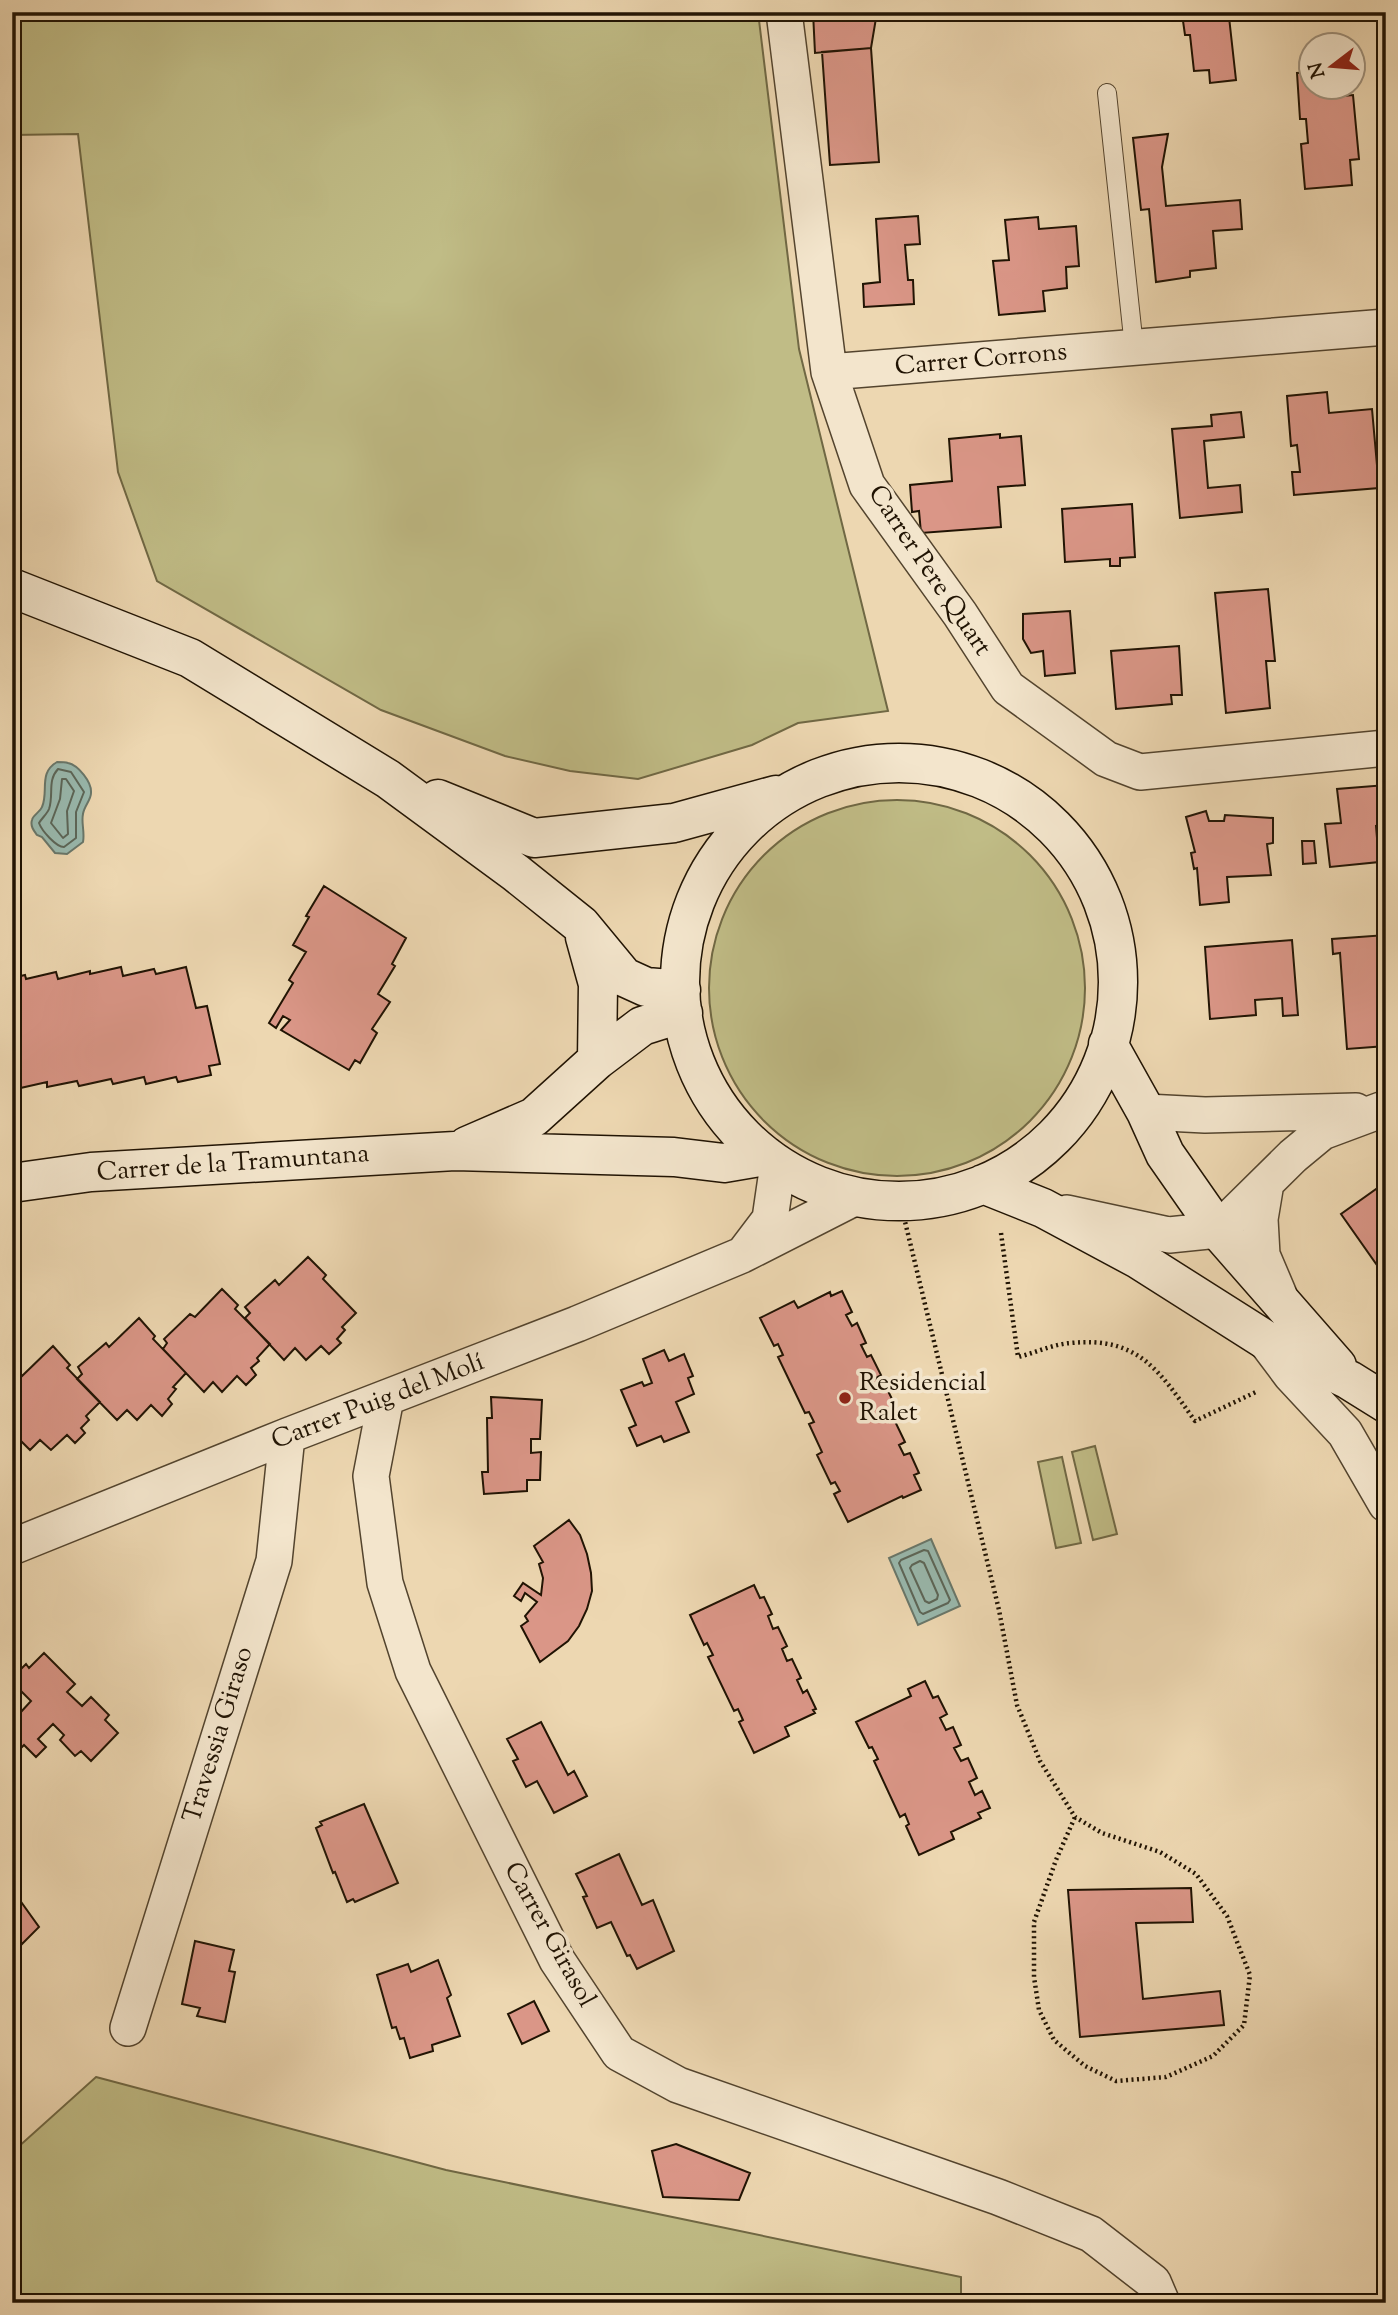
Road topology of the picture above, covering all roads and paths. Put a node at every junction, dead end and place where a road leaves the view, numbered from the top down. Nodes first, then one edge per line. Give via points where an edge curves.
1 (784, 12) edge
2 (1107, 93) dead end
3 (1386, 327) edge
4 (1134, 347) junction
5 (829, 372) junction
6 (12, 587) edge
7 (1386, 748) edge
8 (388, 779) junction
9 (794, 790) junction
10 (581, 925) junction
11 (682, 1002) junction
12 (1108, 1044) junction
13 (597, 1060) junction
14 (1383, 1110) edge
15 (1146, 1112) junction
16 (455, 1151) junction
17 (772, 1160) junction
18 (12, 1183) edge
19 (1266, 1183) junction
20 (989, 1187) junction
21 (856, 1197) junction
22 (900, 1201) junction
23 (1043, 1208) junction
24 (1218, 1230) junction
25 (742, 1255) junction
26 (1285, 1307) junction
27 (1265, 1339) junction
28 (1291, 1375) junction
29 (1349, 1380) junction
30 (386, 1398) junction
31 (1386, 1403) edge
32 (1345, 1433) junction
33 (287, 1437) junction
34 (1386, 1458) edge
35 (1386, 1504) edge
36 (12, 1547) edge
37 (1075, 1817) junction
38 (128, 2028) dead end
39 (1163, 2303) edge

1 - 5 street, Carrer Pere Quart
2 - 4 lane
3 - 4 street, Carrer Corrons
4 - 5 street, Carrer Corrons
5 - 7 street, Carrer Pere Quart via 867,485 1008,688 1106,759 1140,772
6 - 8 main road via 190,658
8 - 9 main road via 534,838 674,823
8 - 10 main road
9 - 11 main road via 751,821 716,862 689,923 681,963
9 - 12 main road via 861,766 931,765 975,777 1036,812 1083,864 1110,929 1117,999
10 - 11 main road via 624,977
10 - 13 main road via 598,984
11 - 13 main road, Carrer de la Tramuntana
11 - 17 main road via 694,1058 711,1093 733,1125
12 - 15 main road
12 - 20 main road via 1099,1072 1067,1123
13 - 16 main road, Carrer de la Tramuntana via 534,1117
14 - 15 street
14 - 19 street via 1322,1132
15 - 24 main road via 1165,1154
16 - 17 main road, Carrer de la Tramuntana via 674,1157 724,1163
16 - 18 main road, Carrer de la Tramuntana via 91,1172
17 - 21 main road via 815,1184
17 - 25 street via 770,1219
19 - 24 street
19 - 26 street via 1260,1219 1262,1255
20 - 22 main road
20 - 23 main road
20 - 28 path via 1018,1357 1069,1343 1099,1342 1124,1349 1145,1358 1195,1421
21 - 22 main road
21 - 25 street
22 - 37 path via 999,1609 1017,1705 1040,1761
23 - 24 street via 1169,1234
23 - 27 main road via 1138,1259
24 - 26 main road
25 - 30 street, Carrer Puig del Molí
26 - 29 main road
27 - 28 street
27 - 29 main road
28 - 32 street
29 - 31 main road
30 - 33 street, Carrer Puig del Molí
30 - 39 street, Carrer Girasol via 371,1476 385,1583 413,1671 557,1960 619,2053 678,2085 1091,2234 1153,2282
32 - 34 street
32 - 35 street
33 - 36 street, Carrer Puig del Molí
33 - 38 street, Travessia Giraso via 274,1561
37 - 37 path via 1102,1833 1160,1852 1196,1874 1227,1916 1250,1975 1244,2025 1213,2056 1166,2077 1116,2081 1085,2066 1054,2040 1039,2010 1034,1922

